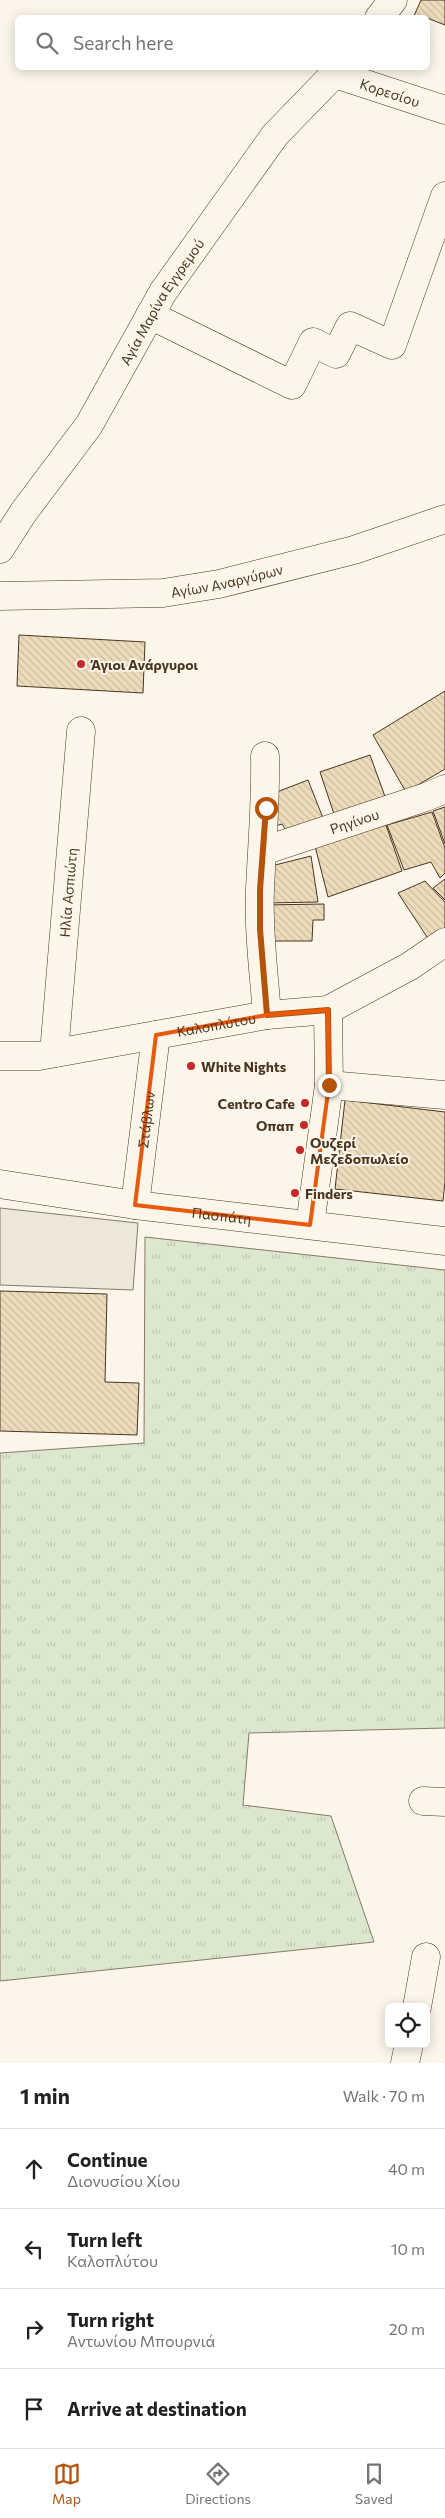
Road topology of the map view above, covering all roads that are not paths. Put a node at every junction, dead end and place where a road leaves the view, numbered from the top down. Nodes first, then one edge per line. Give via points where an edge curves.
1 (393, 0) edge
2 (381, 15) edge
3 (337, 71) edge
4 (445, 110) edge
5 (444, 200) edge
6 (150, 315) junction
7 (445, 519) edge
8 (0, 549) edge
9 (0, 596) edge
10 (81, 731) dead end
11 (265, 756) dead end
12 (445, 789) edge
13 (263, 851) junction
14 (445, 942) edge
15 (328, 1010) junction
16 (267, 1015) junction
17 (156, 1035) junction
18 (54, 1053) junction
19 (0, 1056) edge
20 (329, 1085) junction
21 (445, 1095) edge
22 (0, 1184) edge
23 (135, 1205) junction
24 (310, 1225) junction
25 (445, 1241) edge
26 (426, 1957) dead end
27 (417, 2003) edge
28 (408, 2048) edge
29 (405, 2063) edge

1 - 2 street
3 - 4 street, Κορεσίου
3 - 6 street, Αγία Μαρίνα Εγγρεμού via 275,135
5 - 6 street via 392,345 350,326 336,354 313,342 292,385
6 - 8 street, Αγία Μαρίνα Εγγρεμού via 88,425
7 - 9 street, Αγίων Αναργύρων via 354,550 219,584 162,593
10 - 18 street, Ηλία Ασπιώτη
11 - 13 street
12 - 13 street, Ρηγίνου
13 - 16 street via 260,929
14 - 15 street, Καλοπλύτου via 410,966
15 - 16 street, Καλοπλύτου
15 - 20 street
16 - 17 street, Καλοπλύτου
17 - 18 street, Καλοπλύτου
17 - 23 street, Στάβλων
18 - 19 street, Καλοπλύτου
20 - 21 street
20 - 24 street
22 - 23 street, Πασπάτη
23 - 24 street, Πασπάτη
24 - 25 street, Πασπάτη
26 - 27 street
28 - 29 street

